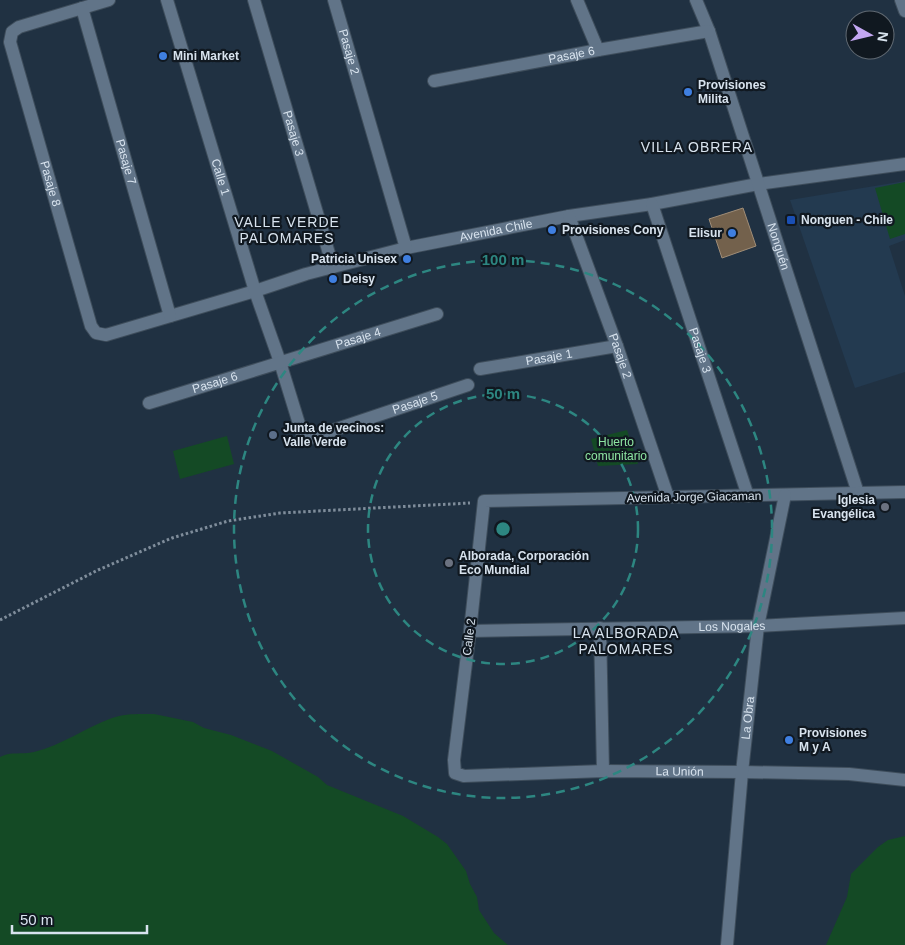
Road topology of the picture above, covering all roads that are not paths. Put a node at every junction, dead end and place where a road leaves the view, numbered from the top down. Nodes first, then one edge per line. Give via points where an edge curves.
1 (109, 0) edge
2 (167, 0) edge
3 (254, 0) edge
4 (334, 0) edge
5 (577, 0) edge
6 (696, 0) edge
7 (901, 0) edge
8 (82, 8) junction
9 (905, 11) edge
10 (709, 31) junction
11 (598, 50) junction
12 (434, 81) dead end
13 (905, 164) edge
14 (758, 184) junction
15 (652, 204) junction
16 (569, 216) junction
17 (406, 248) junction
18 (333, 267) junction
19 (255, 291) junction
20 (437, 314) dead end
21 (170, 316) junction
22 (96, 333) joint
23 (617, 346) junction
24 (280, 362) junction
25 (480, 369) dead end
26 (468, 384) dead end
27 (149, 403) dead end
28 (304, 440) joint
29 (905, 492) edge
30 (858, 493) junction
31 (785, 495) junction
32 (748, 496) junction
33 (668, 497) junction
34 (478, 502) joint
35 (905, 618) edge
36 (758, 626) junction
37 (600, 628) junction
38 (470, 631) junction
39 (603, 771) junction
40 (742, 772) junction
41 (454, 773) joint
42 (905, 780) edge
43 (727, 945) edge

1 - 8 street
2 - 19 street, Calle 1
3 - 18 street, Pasaje 3
4 - 17 street, Pasaje 2
5 - 11 street
6 - 10 street, Nonguén
7 - 9 street
8 - 21 street, Pasaje 7
8 - 22 street, Pasaje 8 via 19,27 12,32 10,42 91,326
10 - 11 street, Pasaje 6
10 - 14 street, Nonguén
11 - 12 street, Pasaje 6
13 - 14 street, Avenida Chile
14 - 15 street, Avenida Chile
14 - 30 street, Nonguén
15 - 16 street, Avenida Chile
15 - 32 street, Pasaje 3
16 - 17 street, Avenida Chile
16 - 23 street, Pasaje 2
17 - 18 street, Avenida Chile
18 - 19 street, Avenida Chile
19 - 21 street, Avenida Chile
19 - 24 street, Calle 1
20 - 24 street, Pasaje 4
21 - 22 street, Avenida Chile via 106,335
23 - 25 street, Pasaje 1
23 - 33 street, Pasaje 2
24 - 27 street, Pasaje 6
24 - 28 street, Calle 1
26 - 28 street, Pasaje 5
29 - 30 street, Avenida Jorge Giacaman
30 - 31 street, Avenida Jorge Giacaman
31 - 32 street, Avenida Jorge Giacaman
31 - 36 street, La Obra
32 - 33 street, Avenida Jorge Giacaman
33 - 34 street, Avenida Jorge Giacaman
34 - 38 street, Calle 2
35 - 36 street, Los Nogales
36 - 37 street, Los Nogales
36 - 40 street, La Obra
37 - 38 street, Los Nogales
37 - 39 street
38 - 41 street, Calle 2
39 - 40 street, La Unión
39 - 41 street, La Unión via 464,776
40 - 42 street, La Unión via 849,774
40 - 43 street, La Obra

